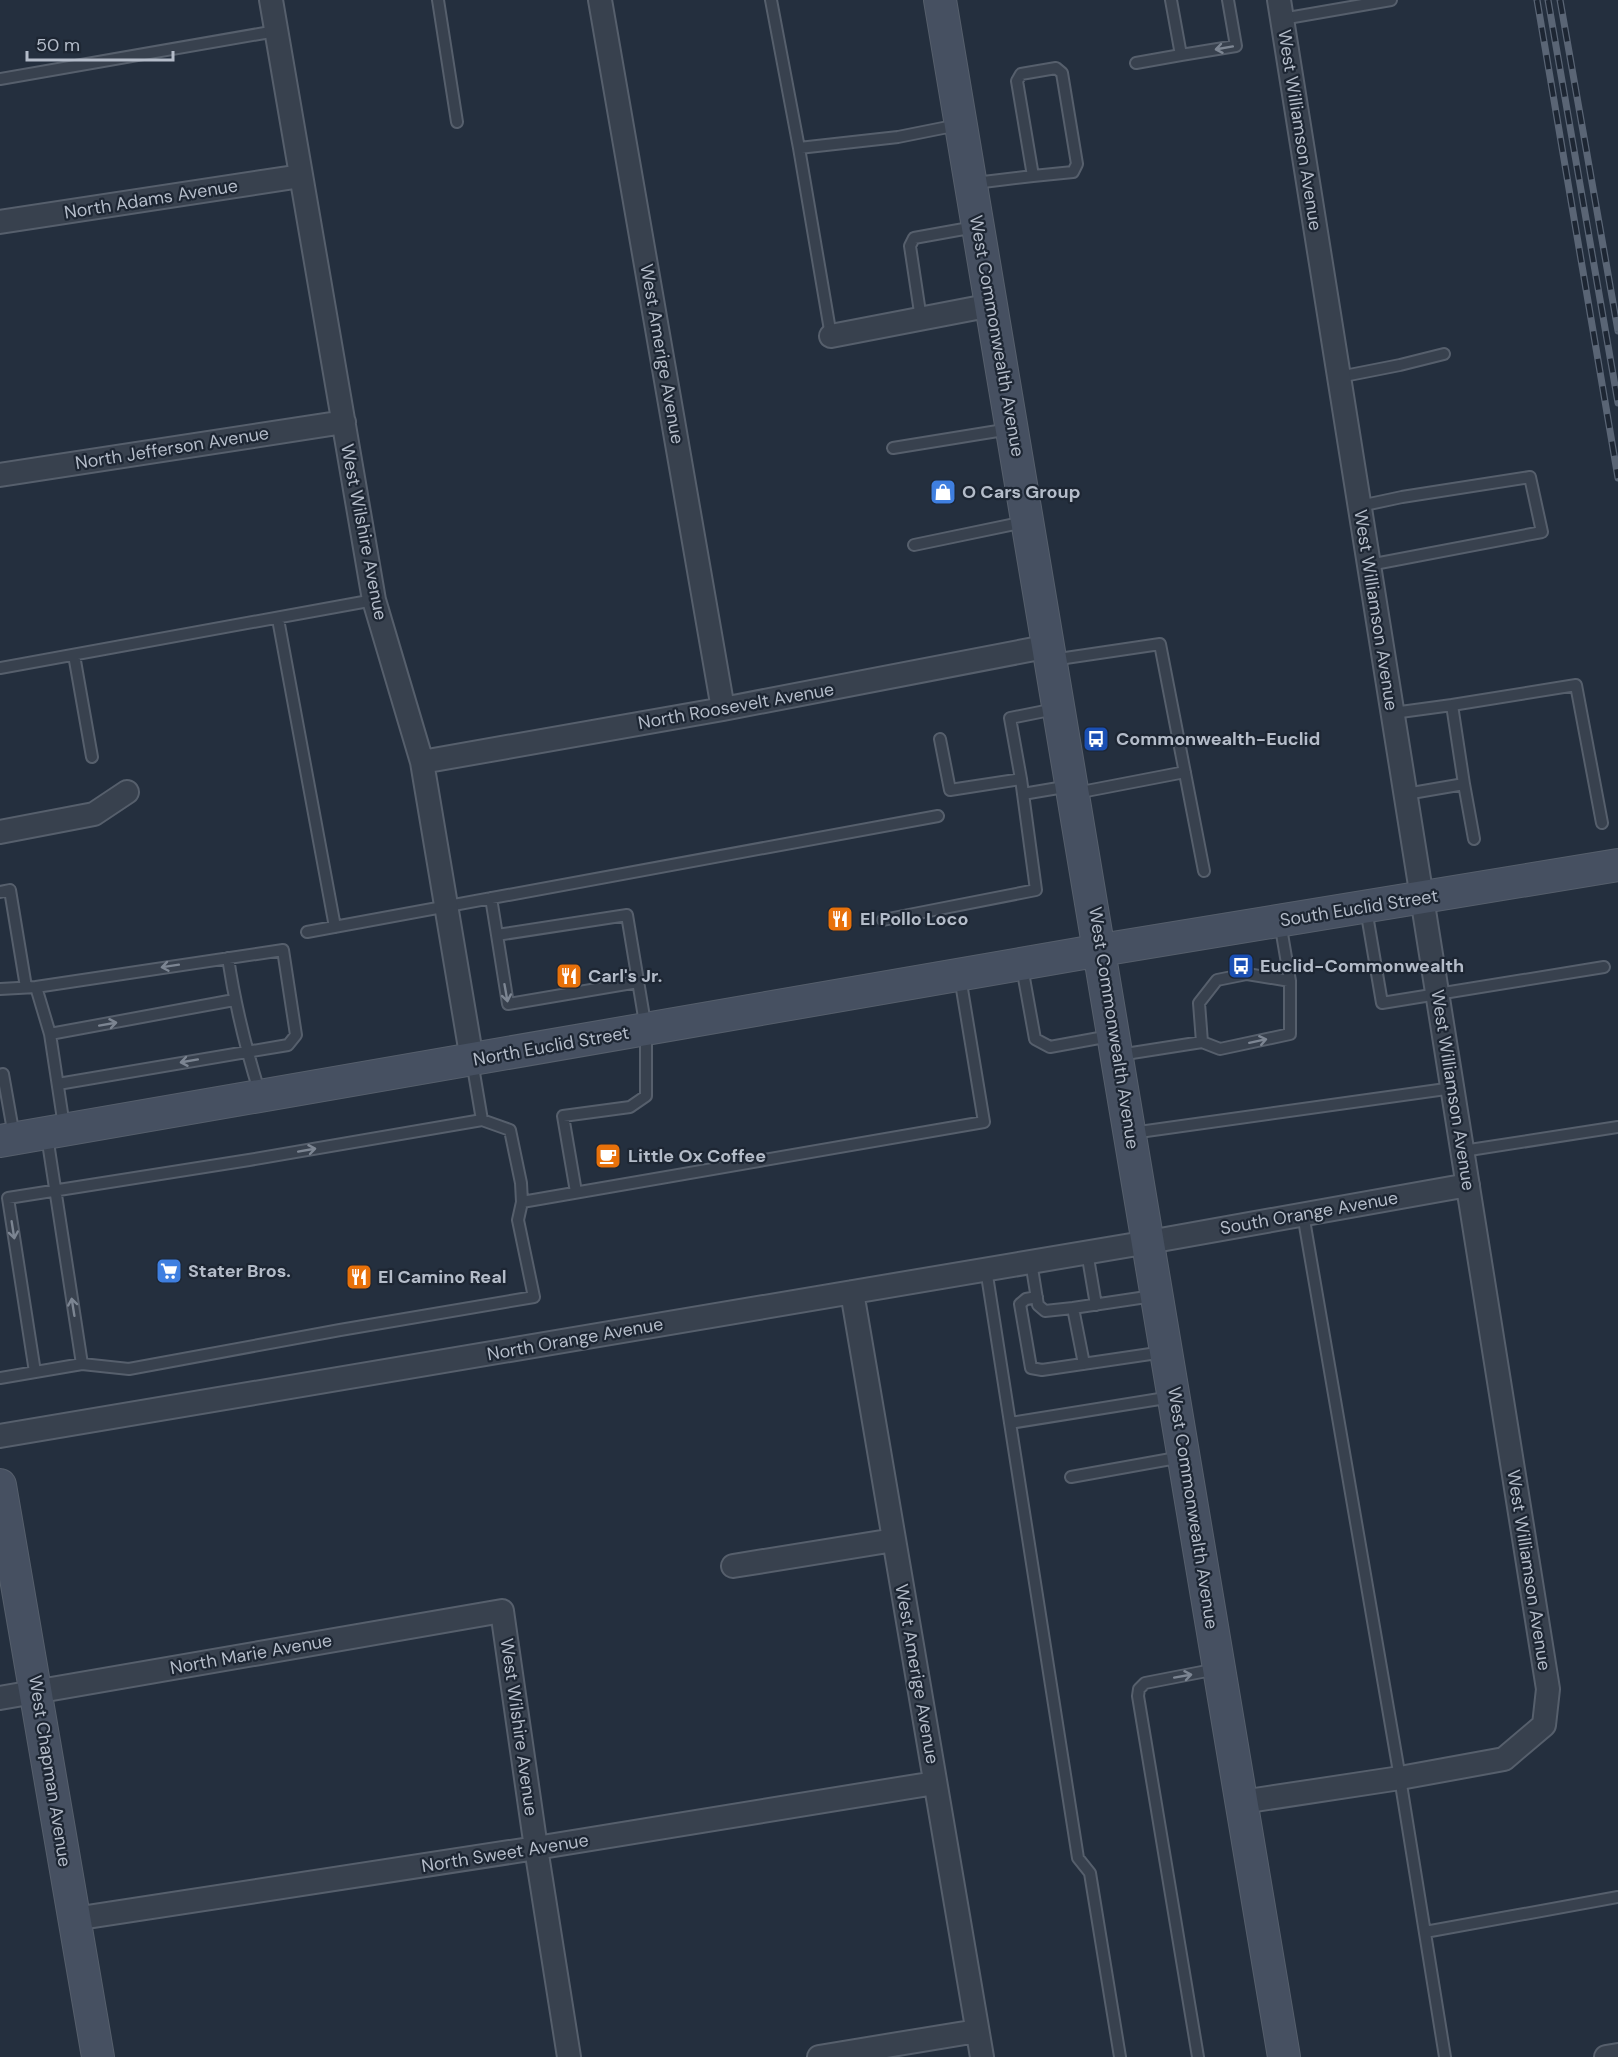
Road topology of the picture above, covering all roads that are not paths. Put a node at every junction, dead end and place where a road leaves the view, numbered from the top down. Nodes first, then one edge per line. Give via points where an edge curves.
1 (271, 0) edge
2 (438, 0) edge
3 (600, 0) edge
4 (771, 0) edge
5 (940, 0) edge
6 (1171, 0) edge
7 (1228, 0) edge
8 (1391, 0) edge
9 (1280, 9) edge
10 (276, 30) junction
11 (1181, 55) junction
12 (1136, 63) dead end
13 (0, 79) edge
14 (457, 122) dead end
15 (962, 124) junction
16 (799, 148) junction
17 (301, 176) junction
18 (1033, 176) junction
19 (972, 184) junction
20 (0, 222) edge
21 (978, 226) junction
22 (992, 305) junction
23 (921, 319) junction
24 (831, 336) joint
25 (1444, 354) dead end
26 (1339, 377) junction
27 (344, 422) junction
28 (1013, 428) junction
29 (893, 448) dead end
30 (0, 475) edge
31 (1360, 506) junction
32 (1029, 521) junction
33 (914, 545) dead end
34 (1369, 566) junction
35 (374, 600) junction
36 (278, 619) junction
37 (1051, 653) junction
38 (74, 655) junction
39 (0, 668) edge
40 (1452, 705) junction
41 (1060, 708) junction
42 (723, 709) junction
43 (1393, 713) junction
44 (940, 739) dead end
45 (92, 757) dead end
46 (422, 762) junction
47 (1185, 772) junction
48 (1021, 779) junction
49 (1464, 784) junction
50 (1074, 789) junction
51 (127, 792) dead end
52 (1023, 794) junction
53 (1406, 794) junction
54 (938, 816) dead end
55 (1602, 823) dead end
56 (0, 832) edge
57 (1474, 839) dead end
58 (1618, 865) edge
59 (1204, 871) dead end
60 (0, 892) edge
61 (1422, 897) junction
62 (491, 898) junction
63 (446, 906) junction
64 (1366, 907) junction
65 (883, 920) dead end
66 (1280, 921) junction
67 (335, 927) junction
68 (307, 932) dead end
69 (496, 935) junction
70 (1101, 950) junction
71 (228, 958) junction
72 (1021, 963) junction
73 (1604, 967) dead end
74 (960, 974) junction
75 (1290, 981) junction
76 (638, 982) junction
77 (31, 987) junction
78 (0, 989) edge
79 (1438, 995) junction
80 (234, 1000) junction
81 (646, 1029) junction
82 (50, 1034) junction
83 (1202, 1042) junction
84 (1117, 1045) junction
85 (246, 1051) junction
86 (472, 1060) junction
87 (0, 1075) edge
88 (58, 1084) junction
89 (1453, 1088) junction
90 (261, 1095) junction
91 (482, 1120) junction
92 (1618, 1127) edge
93 (55, 1131) junction
94 (1131, 1133) junction
95 (7, 1139) edge
96 (1463, 1151) junction
97 (1468, 1185) junction
98 (55, 1191) junction
99 (576, 1192) junction
100 (522, 1202) junction
101 (1304, 1214) junction
102 (1149, 1242) junction
103 (1087, 1252) junction
104 (1031, 1262) junction
105 (986, 1269) junction
106 (852, 1292) junction
107 (1158, 1296) junction
108 (1037, 1297) junction
109 (1096, 1305) junction
110 (1073, 1308) junction
111 (1167, 1352) junction
112 (82, 1364) junction
113 (1083, 1364) junction
114 (35, 1372) junction
115 (0, 1377) edge
116 (1175, 1396) junction
117 (1010, 1423) junction
118 (0, 1436) edge
119 (1185, 1456) junction
120 (1071, 1477) dead end
121 (0, 1485) edge
122 (894, 1540) junction
123 (733, 1566) dead end
124 (502, 1611) joint
125 (1220, 1669) junction
126 (37, 1692) junction
127 (0, 1698) edge
128 (1400, 1778) junction
129 (935, 1783) junction
130 (1242, 1802) junction
131 (536, 1848) junction
132 (1618, 1897) edge
133 (74, 1919) junction
134 (1425, 1932) junction
135 (977, 2031) junction
136 (1618, 2055) edge
137 (98, 2057) edge
138 (569, 2057) edge
139 (819, 2057) edge
140 (982, 2057) edge
141 (1120, 2057) edge
142 (1198, 2057) edge
143 (1284, 2057) edge
144 (1445, 2057) edge
145 (1606, 2057) edge

1 - 10 street, West Wilshire Avenue
2 - 14 lane
3 - 42 street, West Amerige Avenue
4 - 16 lane
5 - 15 main road, West Commonwealth Avenue
6 - 11 lane
7 -> 11 lane via 1236,46
8 - 9 lane
9 - 26 street, West Williamson Avenue
10 - 13 lane
10 - 17 street, West Wilshire Avenue
11 - 12 lane
15 - 16 lane via 898,137
15 - 19 main road, West Commonwealth Avenue
16 - 24 lane
17 - 20 street, North Adams Avenue
17 - 27 street, West Wilshire Avenue
18 - 18 lane via 1017,81 1021,74 1056,68 1062,73 1077,164 1073,172
18 - 19 lane
19 - 21 main road, West Commonwealth Avenue
21 - 22 main road, West Commonwealth Avenue
21 - 23 lane via 914,238 910,246
22 - 23 street
22 - 28 main road, West Commonwealth Avenue
23 - 24 street
25 - 26 lane
26 - 31 street, West Williamson Avenue
27 - 30 street, North Jefferson Avenue
27 - 35 street, West Wilshire Avenue
28 - 29 lane
28 - 32 main road, West Commonwealth Avenue
31 - 34 street, West Williamson Avenue
31 - 34 lane via 1530,477 1542,532
32 - 33 lane
32 - 37 main road, West Commonwealth Avenue
34 - 43 street, West Williamson Avenue
35 - 36 lane
35 - 46 street, West Wilshire Avenue
36 - 38 lane
36 - 67 lane
37 - 41 main road, West Commonwealth Avenue
37 - 42 street, North Roosevelt Avenue
37 - 47 lane via 1160,644
38 - 39 lane
38 - 45 lane
40 - 43 lane
40 - 49 lane
40 - 55 lane via 1576,685
41 - 48 lane via 1010,718
41 - 50 main road, West Commonwealth Avenue
42 - 46 street, North Roosevelt Avenue
43 - 53 street, West Williamson Avenue
44 - 48 lane via 950,790
46 - 63 street, West Wilshire Avenue
47 - 50 lane
47 - 59 lane
48 - 52 lane
49 - 53 lane
49 - 57 lane
50 - 52 lane
50 - 70 main road, West Commonwealth Avenue
51 - 56 street via 94,814
52 - 65 lane via 1036,890
53 - 61 street, West Williamson Avenue
54 - 62 lane
58 - 61 main road, South Euclid Street
60 - 77 lane via 10,890
61 - 64 main road, South Euclid Street
61 - 79 street, West Williamson Avenue
62 - 63 lane
62 - 69 lane
63 - 67 lane
63 - 86 street, West Wilshire Avenue
64 - 66 main road, South Euclid Street
64 - 79 lane via 1382,1003
66 - 70 main road, South Euclid Street
66 - 75 lane
67 - 68 lane
69 - 76 lane via 627,915
69 -> 76 lane via 508,1004
70 - 72 main road, North Euclid Street
70 - 84 main road, West Commonwealth Avenue
71 -> 77 lane
71 - 80 lane
71 - 85 lane via 283,950 296,1035 288,1045
72 - 74 main road, North Euclid Street
72 - 84 lane via 1035,1039 1050,1047
73 - 79 lane
74 - 81 main road, North Euclid Street
74 - 99 lane via 984,1122
75 - 83 lane via 1248,974 1217,980 1199,1003
83 -> 75 lane via 1220,1049 1290,1034
76 - 81 lane
77 - 78 lane
77 - 82 lane
79 - 89 street, West Williamson Avenue
82 -> 80 lane
80 - 85 lane
81 - 86 main road, North Euclid Street
81 - 99 lane via 646,1096 630,1107 563,1116
82 - 88 lane
83 - 84 lane
84 - 94 main road, West Commonwealth Avenue
85 -> 88 lane
85 - 90 lane
86 - 90 main road, North Euclid Street
86 - 91 lane
87 - 95 lane via 3,1074
88 - 93 lane
89 - 94 lane
89 - 96 street, West Williamson Avenue
90 - 93 main road, North Euclid Street
98 -> 91 lane
91 - 100 lane via 510,1130
92 - 96 lane
93 - 95 main road, North Euclid Street
93 - 98 lane
94 - 102 main road, West Commonwealth Avenue
96 - 97 street, West Williamson Avenue
97 - 101 street, South Orange Avenue
97 - 128 street, West Williamson Avenue via 1548,1689 1544,1725 1504,1759
112 -> 98 lane
98 -> 114 lane via 8,1198
99 - 100 lane
100 - 112 lane via 518,1220 534,1297 129,1369
101 - 102 street, South Orange Avenue
101 - 128 lane
102 - 103 street, North Orange Avenue
102 - 107 main road, West Commonwealth Avenue
103 - 104 street, North Orange Avenue
103 - 109 lane
104 - 105 street, North Orange Avenue
104 - 108 lane
105 - 106 street, North Orange Avenue
105 - 117 lane
106 - 118 street, North Orange Avenue
106 - 122 street, West Amerige Avenue
107 - 109 lane
107 - 111 main road, West Commonwealth Avenue
108 - 110 lane via 1038,1305 1045,1311
108 - 113 lane via 1020,1304 1032,1368
109 - 110 lane
110 - 113 lane
111 - 113 lane
111 - 116 main road, West Commonwealth Avenue
112 - 114 lane
114 - 115 lane
116 - 117 lane
116 - 119 main road, West Commonwealth Avenue
117 - 141 lane via 1078,1858 1089,1873
119 - 120 lane
119 - 125 main road, West Commonwealth Avenue
121 - 126 main road, West Chapman Avenue
122 - 123 street
122 - 129 street, West Amerige Avenue
124 - 126 street, North Marie Avenue
124 - 131 street, West Wilshire Avenue
125 - 130 main road, West Commonwealth Avenue
142 -> 125 lane via 1138,1696 1145,1683
126 - 127 street, North Marie Avenue
126 - 133 main road, West Chapman Avenue
128 - 130 street, West Williamson Avenue
128 - 134 lane
129 - 131 street, North Sweet Avenue
129 - 135 street, West Amerige Avenue
130 - 143 main road, West Commonwealth Avenue
131 - 133 street, North Sweet Avenue
131 - 138 street, West Wilshire Avenue
132 - 134 lane
133 - 137 main road, West Chapman Avenue
134 - 144 lane
135 - 139 street
135 - 140 street, West Amerige Avenue
136 - 145 street

